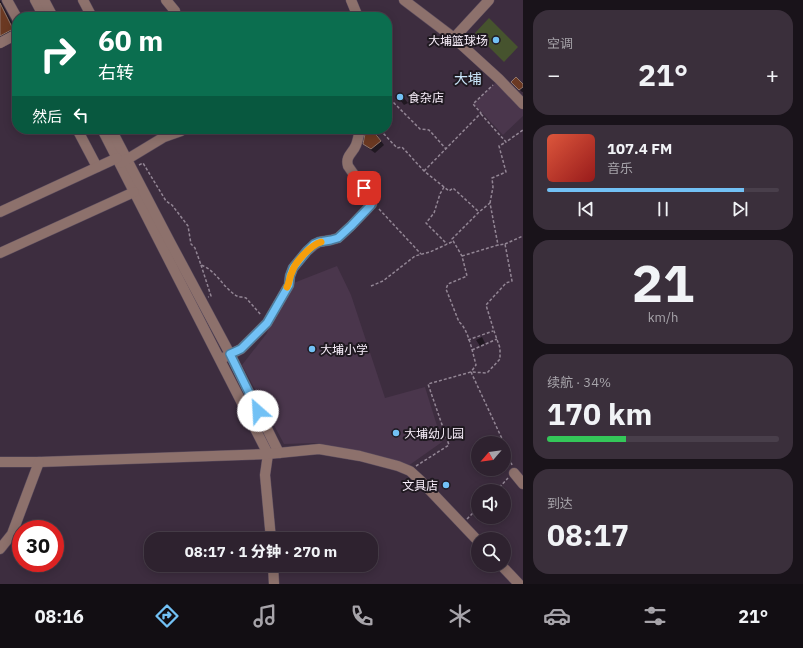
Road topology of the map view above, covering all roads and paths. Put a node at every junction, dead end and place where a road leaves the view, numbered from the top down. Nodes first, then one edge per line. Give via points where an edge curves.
1 (7, 0) edge
2 (35, 0) edge
3 (44, 0) edge
4 (83, 0) edge
5 (166, 0) edge
6 (351, 0) edge
7 (404, 0) edge
8 (489, 0) edge
9 (14, 12) edge
10 (41, 12) edge
11 (50, 12) edge
12 (89, 12) edge
13 (175, 12) edge
14 (356, 12) edge
15 (12, 37) edge
16 (454, 38) junction
17 (0, 43) edge
18 (499, 79) junction
19 (392, 101) edge
20 (523, 104) edge
21 (481, 113) junction
22 (523, 130) edge
23 (80, 134) edge
24 (105, 134) edge
25 (113, 134) edge
26 (171, 134) edge
27 (359, 134) edge
28 (384, 134) edge
29 (506, 142) junction
30 (446, 149) junction
31 (121, 160) junction
32 (98, 167) junction
33 (132, 169) junction
34 (424, 170) junction
35 (444, 187) junction
36 (134, 192) junction
37 (372, 202) junction
38 (490, 203) junction
39 (0, 212) edge
40 (479, 212) junction
41 (523, 236) edge
42 (454, 242) junction
43 (447, 244) junction
44 (506, 244) junction
45 (498, 245) junction
46 (0, 253) edge
47 (421, 254) junction
48 (462, 256) junction
49 (201, 265) junction
50 (371, 286) dead end
51 (201, 301) junction
52 (267, 323) junction
53 (494, 331) junction
54 (497, 339) junction
55 (468, 340) junction
56 (472, 350) junction
57 (230, 354) junction
58 (220, 360) junction
59 (471, 372) junction
60 (501, 436) edge
61 (279, 453) junction
62 (268, 454) junction
63 (0, 462) edge
64 (39, 462) junction
65 (410, 471) junction
66 (514, 473) dead end
67 (523, 484) edge
68 (471, 515) edge
69 (462, 524) junction
70 (270, 532) edge
71 (471, 534) edge
72 (0, 549) edge
73 (273, 572) edge
74 (508, 572) edge
75 (274, 584) edge
76 (519, 584) edge

1 - 9 street
2 - 10 street
3 - 11 street
4 - 12 street
5 - 13 street
6 - 14 street
7 - 16 street
8 - 16 street
15 - 17 street
16 - 18 street
18 - 20 street
18 - 21 path via 473,104
19 - 30 path via 420,129 429,130
21 - 29 path
21 - 30 path
22 - 29 path
23 - 32 street
24 - 31 street
25 - 31 street
26 - 31 street
27 - 37 street via 356,147 347,163
28 - 34 path via 397,148 402,147
29 - 38 path via 499,146 506,172 492,178
30 - 34 path
31 - 32 street
31 - 33 street
31 - 36 street
32 - 39 street
33 - 49 path via 143,163 166,201 188,226 191,244
33 - 51 street
34 - 35 path
35 - 40 path via 449,191 453,188
35 - 43 path via 434,213 426,222
36 - 46 street
36 - 58 street
37 - 47 path
37 - 52 street via 338,238 314,244 307,251 293,268 289,285
38 - 40 path
38 - 45 path
40 - 42 path via 452,238
41 - 44 path
42 - 43 path
42 - 48 path
43 - 47 path
44 - 45 path
44 - 53 path via 512,281 506,283 486,304
45 - 48 path
47 - 50 path via 383,281
48 - 55 path via 467,276 448,284 446,289
49 - 51 path via 211,296
49 - 52 path via 210,269 238,297 246,298
51 - 57 street
52 - 57 street via 241,349
53 - 54 path
53 - 55 path
54 - 56 path
54 - 59 path via 500,359 487,373
55 - 56 path
56 - 59 path via 476,365
57 - 58 street
57 - 61 street
58 - 62 street
59 - 60 path
59 - 65 path via 428,384 449,445
61 - 62 street
61 - 65 street via 319,449 360,456
62 - 64 street
62 - 70 street via 265,475
63 - 64 street
64 - 72 street via 12,534
65 - 69 street
66 - 67 street
68 - 69 path
69 - 71 street
73 - 75 street
74 - 76 street

